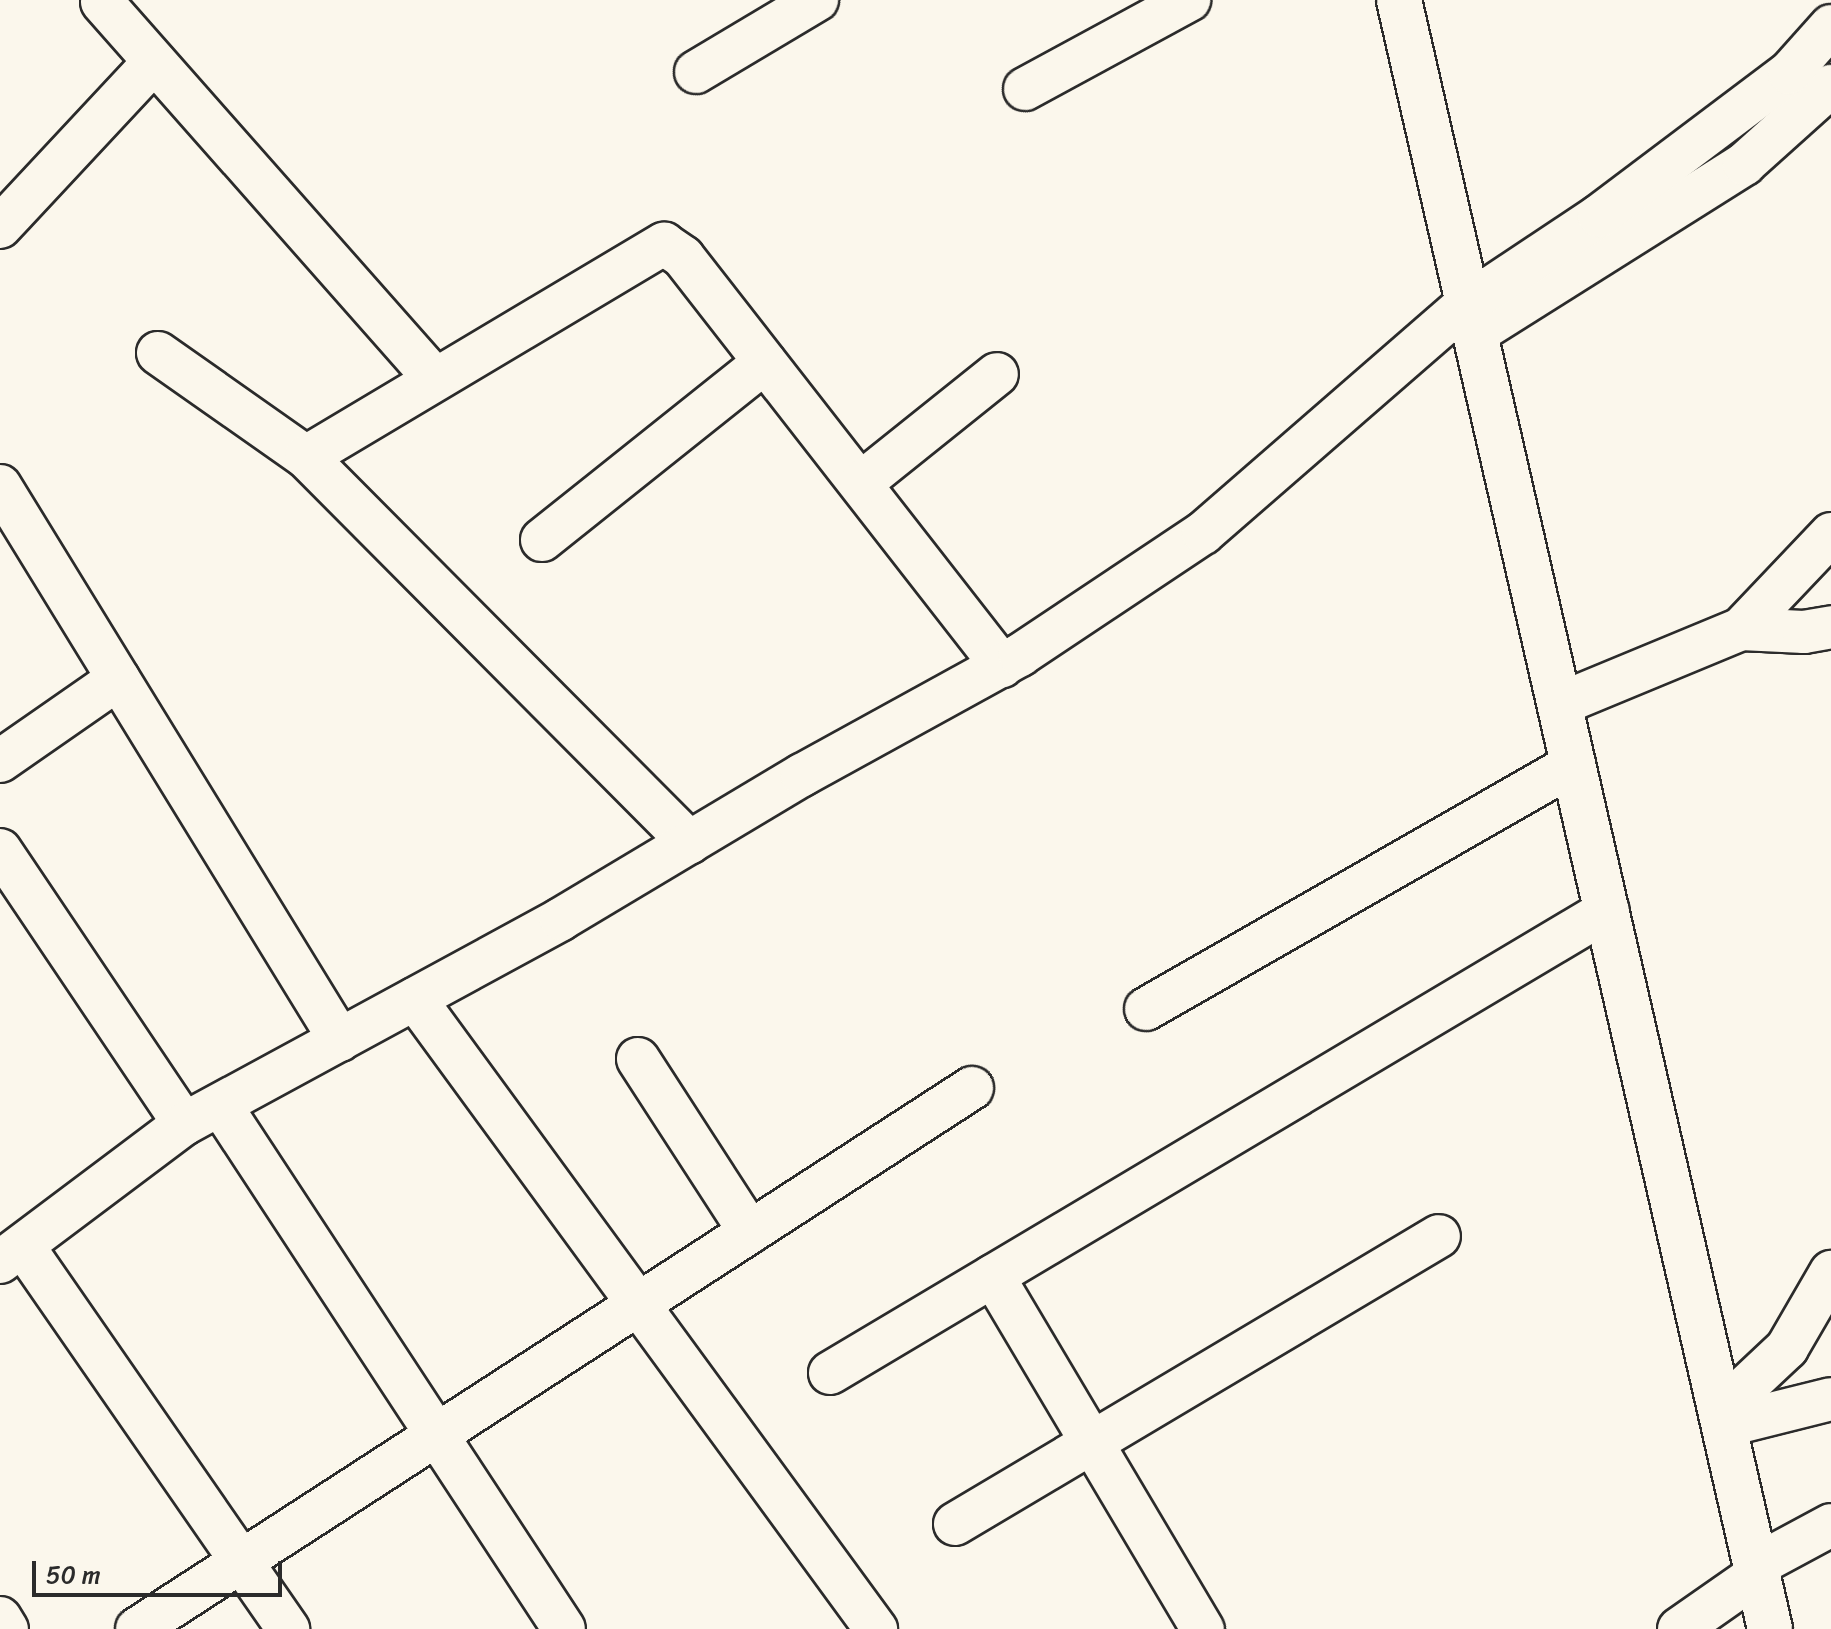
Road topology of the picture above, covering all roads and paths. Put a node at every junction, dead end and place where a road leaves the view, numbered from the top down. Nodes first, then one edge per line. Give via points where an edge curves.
1 (817, 0) edge
2 (1189, 0) edge
3 (1399, 0) edge
4 (102, 2) edge
5 (1831, 26) edge
6 (154, 62) junction
7 (696, 72) dead end
8 (1789, 73) junction
9 (1025, 89) dead end
10 (1827, 100) edge
11 (0, 227) edge
12 (1472, 318) junction
13 (158, 353) dead end
14 (765, 362) junction
15 (997, 374) dead end
16 (435, 379) junction
17 (306, 457) junction
18 (861, 483) junction
19 (0, 486) edge
20 (1831, 534) edge
21 (542, 540) dead end
22 (1831, 627) edge
23 (1741, 629) junction
24 (1002, 666) junction
25 (118, 679) junction
26 (1560, 704) junction
27 (0, 761) edge
28 (1574, 764) junction
29 (690, 843) junction
30 (0, 850) edge
31 (1608, 910) junction
32 (415, 999) junction
33 (1146, 1009) dead end
34 (340, 1040) junction
35 (638, 1059) dead end
36 (972, 1088) dead end
37 (203, 1115) junction
38 (750, 1232) junction
39 (1439, 1236) dead end
40 (12, 1254) edge
41 (1831, 1272) edge
42 (993, 1276) junction
43 (638, 1304) junction
44 (830, 1373) dead end
45 (1831, 1399) edge
46 (1721, 1418) junction
47 (436, 1435) junction
48 (1093, 1442) junction
49 (955, 1524) dead end
50 (1831, 1525) edge
51 (242, 1561) junction
52 (1756, 1570) junction
53 (0, 1618) edge
54 (7, 1629) edge
55 (137, 1629) edge
56 (288, 1629) edge
57 (564, 1629) edge
58 (876, 1629) edge
59 (1203, 1629) edge
60 (1679, 1629) edge
61 (1770, 1629) edge

1 - 7 street
2 - 9 street
3 - 12 highway
4 - 6 street
5 - 8 street
6 - 11 street
6 - 16 street
8 - 10 street
8 - 12 street
10 - 12 street via 1744,164
12 - 24 street via 1203,533
12 - 26 highway
13 - 17 street
14 - 16 street via 683,257 664,244
14 - 18 street
14 - 21 street
15 - 18 street
16 - 17 street
17 - 29 street
18 - 24 street
19 - 25 street
20 - 23 street
22 - 23 street via 1804,632
23 - 26 street
24 - 29 street
25 - 27 street
25 - 34 street
26 - 28 highway
28 - 31 highway
28 - 33 street
29 - 32 street
30 - 37 street
31 - 42 street
31 - 46 highway
32 - 34 street
32 - 43 street
34 - 37 street
35 - 38 street
36 - 38 street
37 - 40 street
37 - 47 street
38 - 43 street
39 - 48 street
40 - 51 street
41 - 46 street via 1787,1348
42 - 44 street
42 - 48 street
43 - 47 street
43 - 58 street
45 - 46 street
46 - 52 highway
47 - 51 street
47 - 57 street
48 - 49 street
48 - 59 street
50 - 52 street
51 - 55 street
51 - 56 street
52 - 60 street
52 - 61 highway
53 - 54 street

